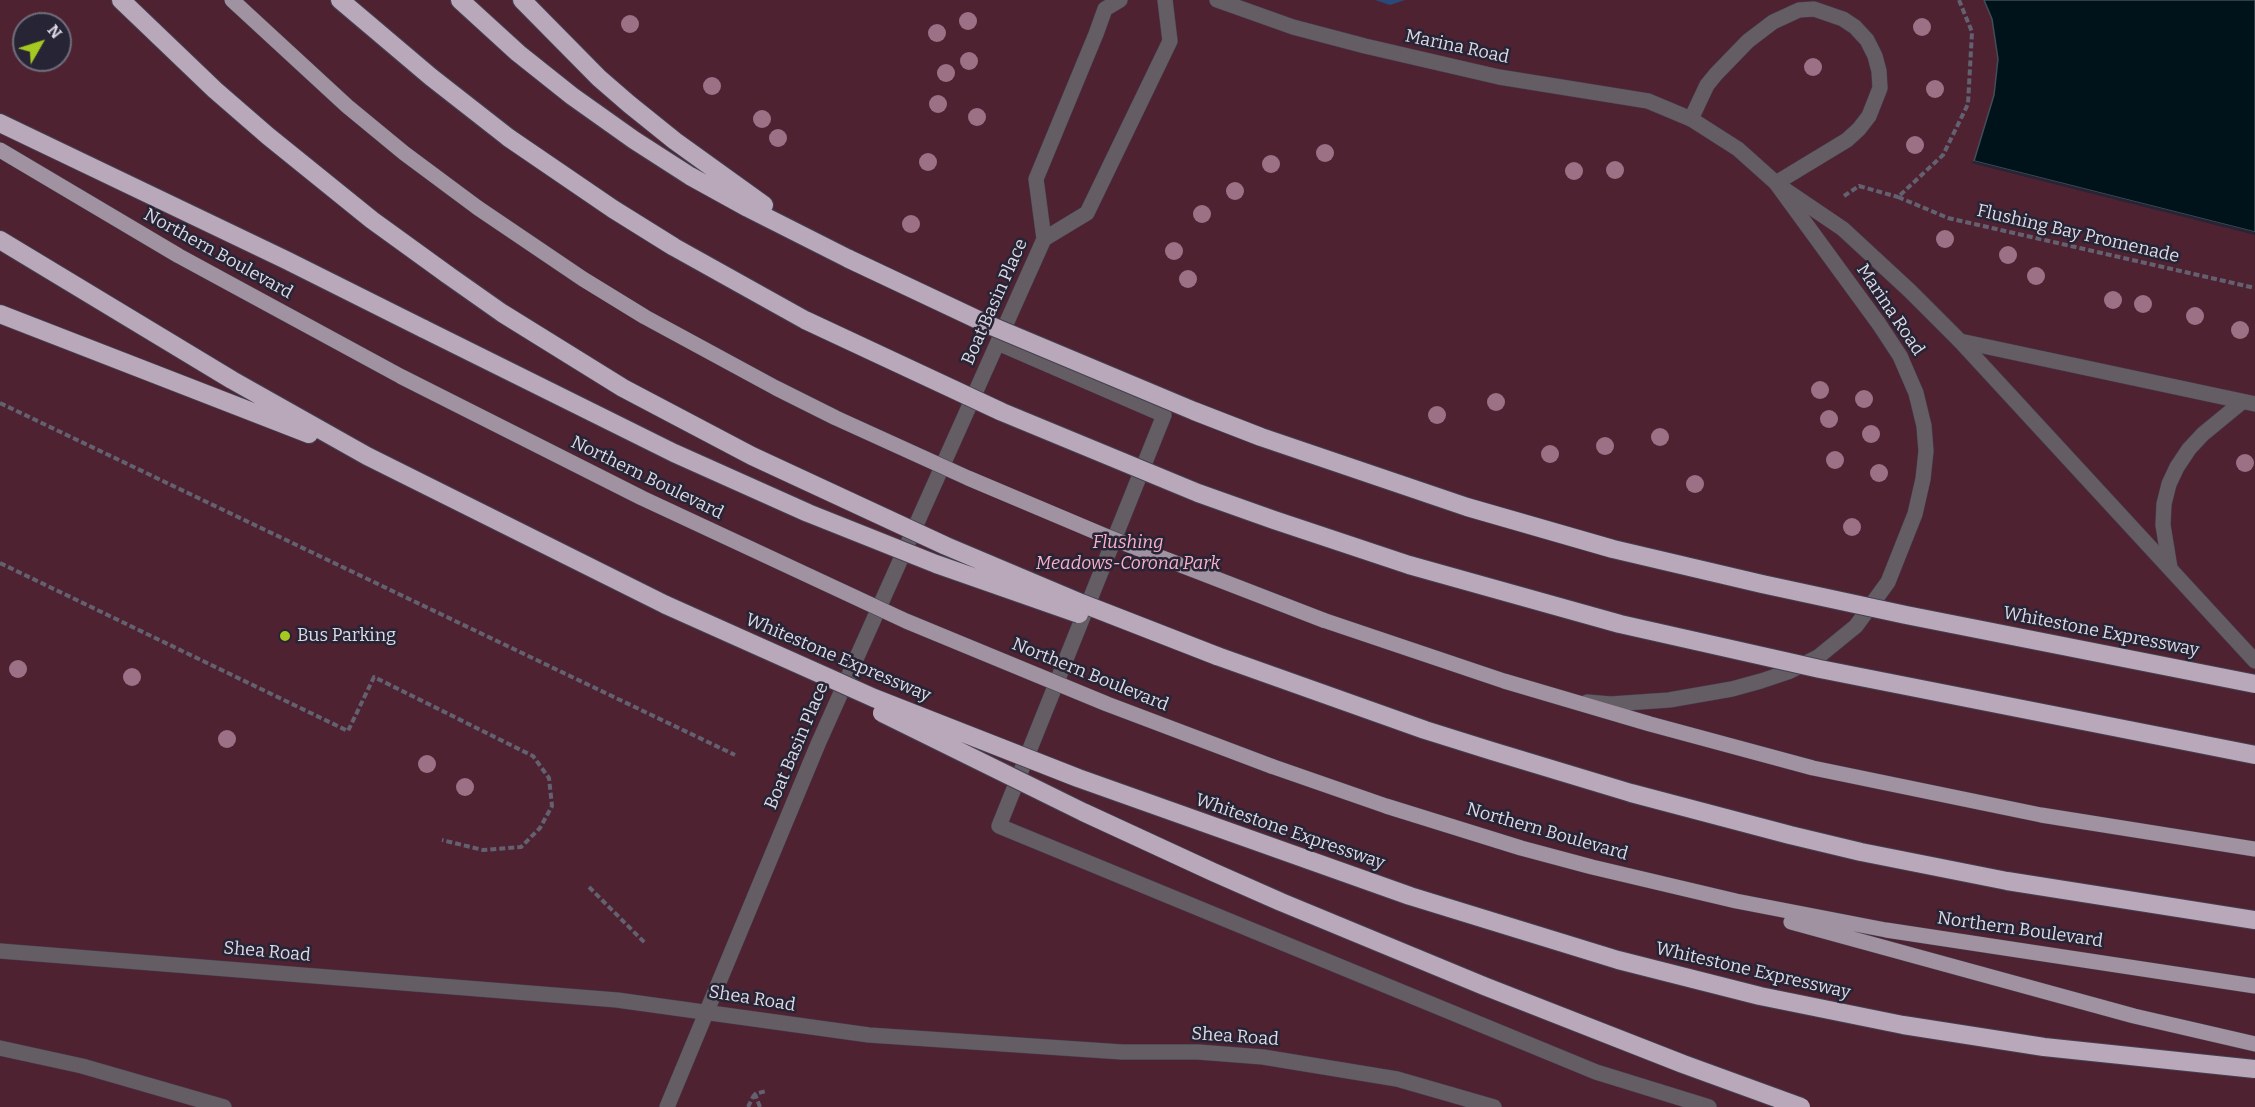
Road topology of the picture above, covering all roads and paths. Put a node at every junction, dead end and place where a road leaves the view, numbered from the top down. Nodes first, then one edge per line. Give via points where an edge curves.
1 (121, 0) edge
2 (232, 0) edge
3 (340, 0) edge
4 (460, 0) edge
5 (522, 0) edge
6 (1120, 0) edge
7 (1165, 0) edge
8 (1217, 0) edge
9 (1959, 0) edge
10 (1691, 119) junction
11 (0, 123) edge
12 (0, 150) edge
13 (1776, 183) junction
14 (1898, 197) junction
15 (1821, 213) junction
16 (1044, 239) junction
17 (0, 240) edge
18 (849, 259) junction
19 (2255, 288) edge
20 (0, 314) edge
21 (1960, 341) junction
22 (998, 343) junction
23 (0, 403) edge
24 (2249, 403) edge
25 (367, 456) junction
26 (0, 563) edge
27 (2170, 568) junction
28 (666, 605) junction
29 (1217, 656) junction
30 (2255, 661) edge
31 (2255, 684) edge
32 (1573, 702) junction
33 (735, 755) dead end
34 (2255, 756) edge
35 (442, 840) dead end
36 (2255, 849) edge
37 (1592, 867) junction
38 (589, 887) dead end
39 (2255, 920) edge
40 (646, 944) dead end
41 (0, 951) edge
42 (2255, 986) edge
43 (708, 1011) junction
44 (2255, 1044) edge
45 (0, 1048) edge
46 (2255, 1069) edge
47 (766, 1090) dead end
48 (754, 1095) junction
49 (224, 1107) edge
50 (666, 1107) edge
51 (748, 1107) edge
52 (760, 1107) edge
53 (1494, 1107) edge
54 (1709, 1107) edge
55 (1801, 1107) edge

1 - 29 highway, bridge via 215,90 372,220 511,318 622,388 752,456 945,546
2 - 32 main road, bridge via 347,106 478,208 583,279 712,354 900,448 1065,519 1323,620
3 - 34 highway, bridge via 509,138 674,247 806,320 935,382 1187,488 1409,565 1620,624 1820,669
4 - 18 highway via 539,70 662,158 748,208
5 - 18 highway via 599,78 675,141 791,224
6 - 16 street, Boat Basin Place via 1105,9 1036,179
7 - 16 street, Boat Basin Place via 1170,41 1087,213
8 - 10 street, Marina Road via 1293,27 1386,51 1499,76 1648,101
9 - 14 path via 1971,32 1968,104 1943,155
10 - 13 street, Marina Road via 1738,149
10 - 13 street via 1716,74 1773,22 1799,10 1814,9 1854,27 1867,40 1879,71 1880,88 1869,116 1847,140
11 - 29 highway, bridge via 674,453 808,513 1078,614
12 - 37 main road, Northern Boulevard, bridge via 179,256 402,377 642,498 906,621 1271,766 1386,806
13 - 15 street, Marina Road
13 - 32 street, Marina Road via 1890,340 1916,393 1926,451 1915,514 1904,546 1888,582 1856,626 1818,657 1788,672 1732,689 1670,700
14 - 15 path, Flushing Bay Promenade via 1859,186
14 - 19 path, Flushing Bay Promenade via 1948,218
15 - 21 street, Marina Road via 1863,246
16 - 22 street, Boat Basin Place
17 - 25 highway via 223,375
18 - 31 highway, Whitestone Expressway, bridge via 989,325 1174,403 1467,507 1613,549 1762,584
20 - 25 highway
21 - 24 street
21 - 27 street, Marina Road
22 - 43 street, Boat Basin Place via 818,744
22 - 54 street via 1164,415 999,826 1596,1072
23 - 33 path
24 - 27 street via 2203,434 2176,467 2164,504
25 - 28 highway, Whitestone Expressway
26 - 35 path via 348,731 374,677 533,756 549,778 552,806 540,828 521,847 483,850
27 - 30 street, Marina Road
28 - 46 highway, Whitestone Expressway, bridge via 874,698 1078,778 1410,896 1618,960 1760,996 1913,1027 2076,1051
28 - 55 highway, bridge via 1016,780 1213,872 1484,986
29 - 39 highway via 1480,747 1768,830 2007,881
32 - 36 main road via 1750,752 1894,786 2112,828
37 - 42 main road, Northern Boulevard via 1813,917
37 - 44 main road via 2134,1016
38 - 40 path
41 - 43 street, Shea Road via 617,1000
43 - 50 street, Boat Basin Place
43 - 53 street, Shea Road via 869,1035 1263,1057 1397,1079
45 - 49 street via 82,1066
47 - 48 path
48 - 51 path
48 - 52 path

